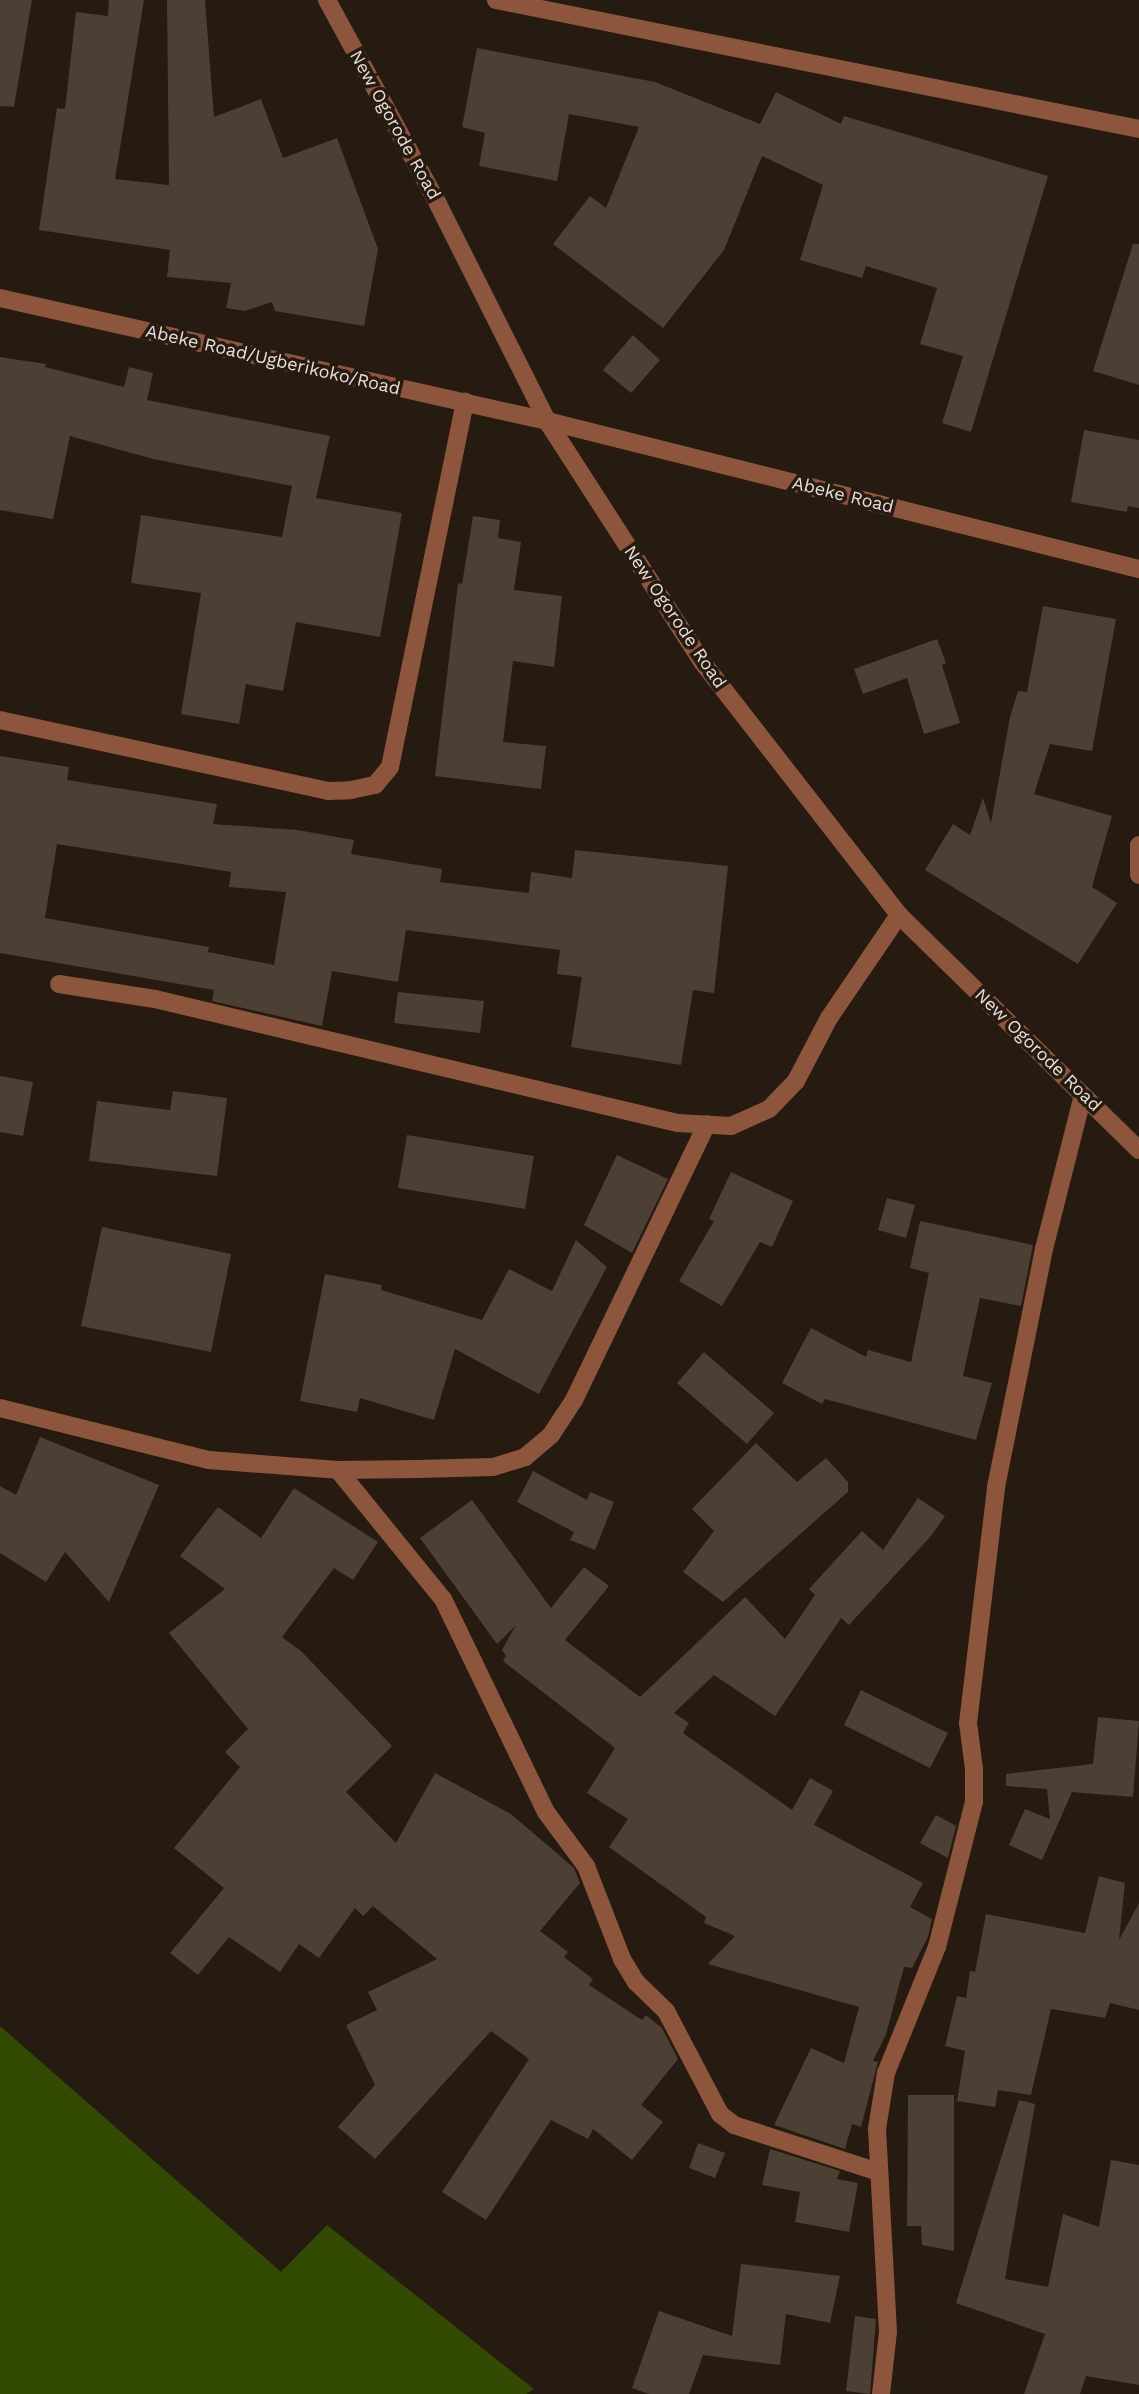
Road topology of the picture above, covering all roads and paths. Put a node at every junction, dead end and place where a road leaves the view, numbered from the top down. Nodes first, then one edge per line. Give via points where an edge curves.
1 (327, 0) edge
2 (496, 0) edge
3 (1139, 129) edge
4 (0, 298) edge
5 (465, 402) junction
6 (547, 421) junction
7 (1139, 569) edge
8 (0, 720) edge
9 (1139, 845) edge
10 (1139, 875) edge
11 (899, 915) junction
12 (59, 984) dead end
13 (1083, 1095) junction
14 (707, 1124) junction
15 (1139, 1150) edge
16 (0, 1408) edge
17 (338, 1470) junction
18 (879, 2172) junction
19 (881, 2394) edge

1 - 6 street, New Ogorode Road via 438,204
2 - 3 street
4 - 5 street, Abeke Road/Ugberikoko/Road
5 - 6 street, Abeke Road/Ugberikoko/Road
5 - 8 street via 390,767 375,785 328,791
6 - 7 street, Abeke Road
6 - 11 street, New Ogorode Road via 703,663
9 - 10 street
11 - 13 street, New Ogorode Road
11 - 14 street via 829,1018 796,1081 769,1109 731,1126
12 - 14 street via 155,999 678,1123
13 - 15 street, New Ogorode Road
13 - 18 street via 1044,1248 996,1487 968,1723 974,1802 937,1947 886,2073 877,2129
14 - 17 street via 574,1400 551,1435 525,1457 493,1468
16 - 17 street via 209,1460
17 - 18 street via 443,1599 546,1812 586,1866 622,1959 636,1982 666,2011 720,2114 734,2124
18 - 19 street via 888,2332

